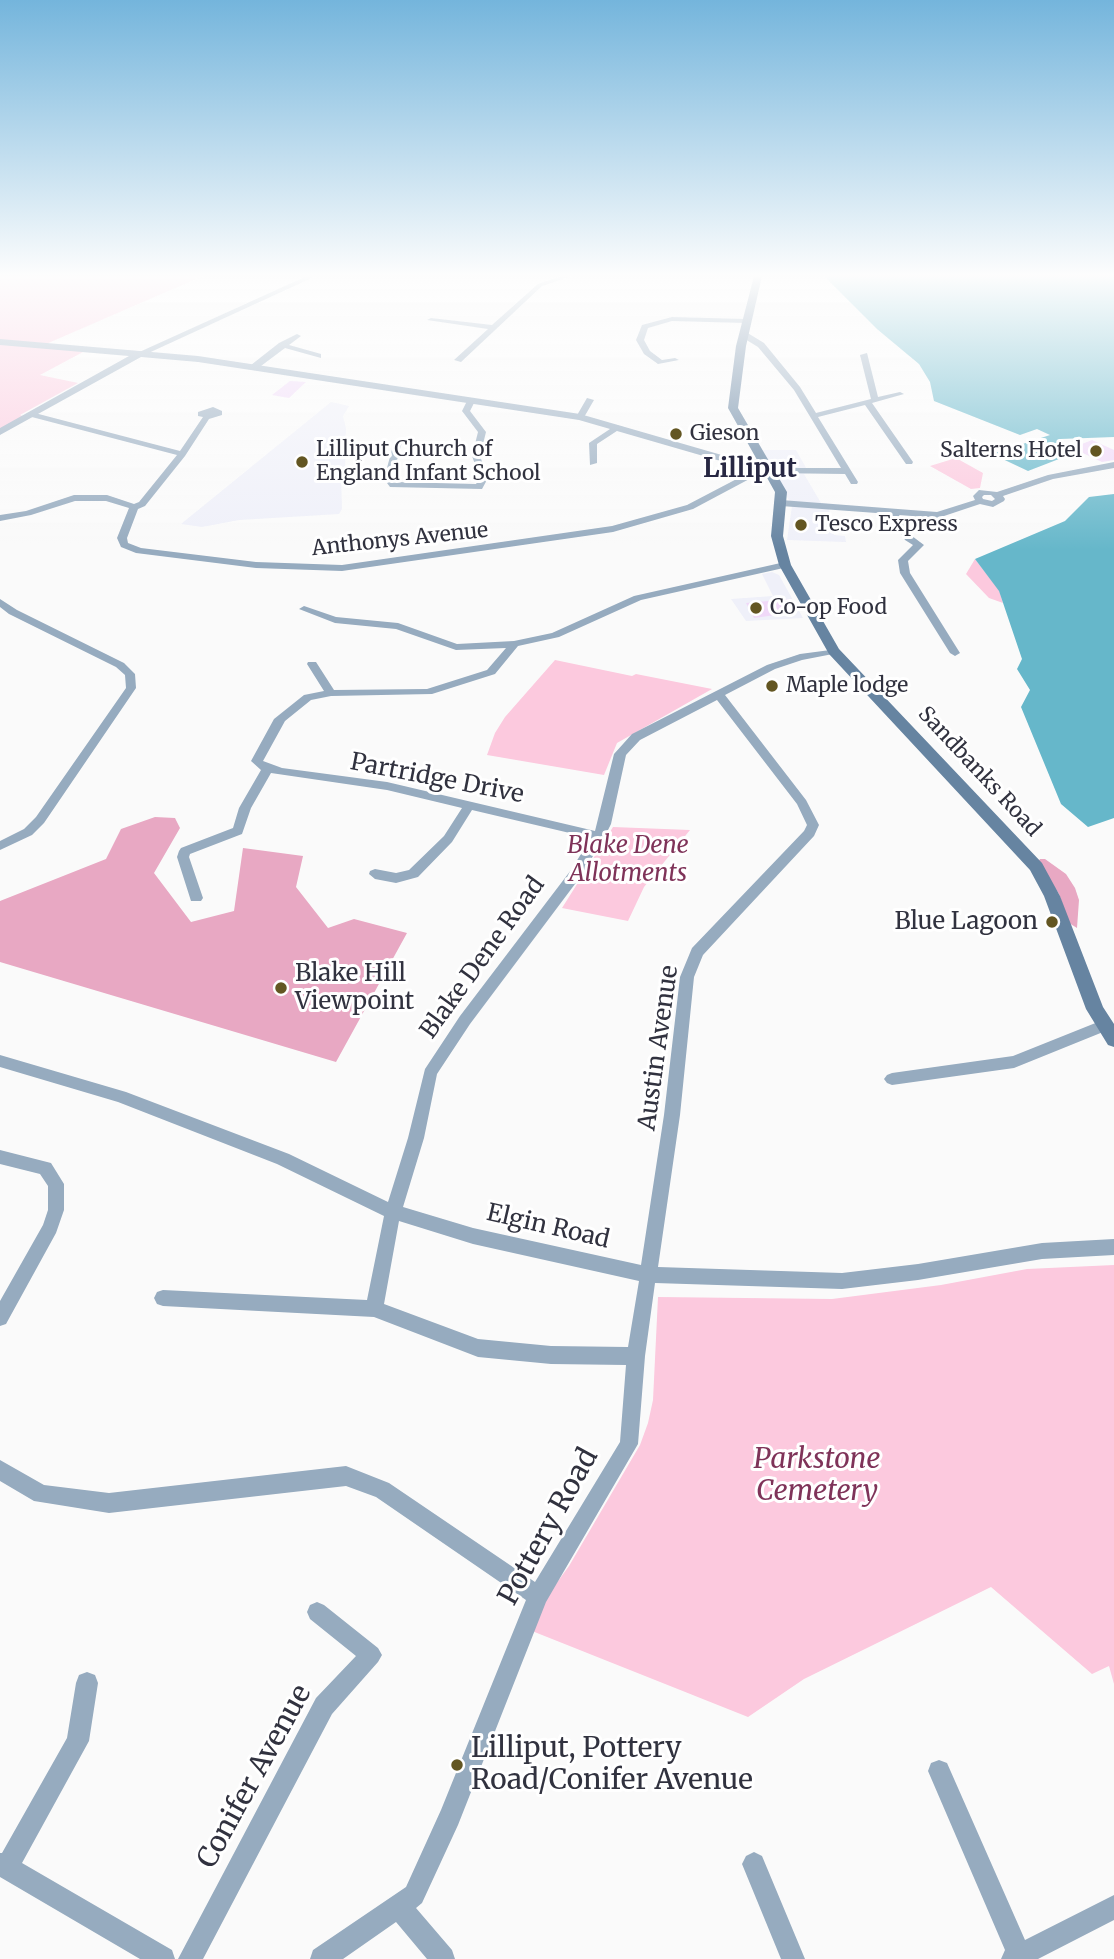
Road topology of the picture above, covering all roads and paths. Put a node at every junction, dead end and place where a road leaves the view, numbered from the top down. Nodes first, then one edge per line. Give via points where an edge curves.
1 (115, 367) edge
2 (257, 367) edge
3 (738, 367) edge
4 (779, 367) edge
5 (866, 367) edge
6 (900, 394) dead end
7 (471, 401) junction
8 (590, 401) dead end
9 (871, 401) junction
10 (32, 414) junction
11 (813, 416) junction
12 (207, 417) dead end
13 (580, 417) junction
14 (619, 427) junction
15 (0, 432) edge
16 (398, 442) dead end
17 (182, 454) junction
18 (909, 462) dead end
19 (593, 463) dead end
20 (1114, 465) edge
21 (766, 468) junction
22 (846, 471) junction
23 (854, 482) dead end
24 (782, 503) junction
25 (134, 507) junction
26 (893, 512) junction
27 (0, 518) edge
28 (785, 565) junction
29 (304, 608) dead end
30 (3, 609) edge
31 (513, 644) junction
32 (834, 652) junction
33 (955, 653) dead end
34 (312, 664) dead end
35 (331, 693) junction
36 (718, 694) junction
37 (267, 769) junction
38 (470, 804) junction
39 (598, 836) junction
40 (0, 846) edge
41 (375, 874) dead end
42 (196, 898) dead end
43 (1109, 1033) edge
44 (0, 1061) edge
45 (892, 1079) dead end
46 (0, 1157) edge
47 (393, 1212) junction
48 (1114, 1247) edge
49 (648, 1275) junction
50 (163, 1298) dead end
51 (374, 1309) junction
52 (0, 1318) edge
53 (636, 1356) junction
54 (0, 1470) edge
55 (538, 1596) junction
56 (317, 1612) dead end
57 (87, 1683) dead end
58 (939, 1771) dead end
59 (754, 1864) dead end
60 (4, 1865) edge
61 (399, 1907) junction
62 (1114, 1907) edge
63 (1017, 1957) edge
64 (163, 1959) edge
65 (190, 1959) edge
66 (322, 1959) edge
67 (443, 1959) edge
68 (793, 1959) edge

1 - 10 street
2 - 7 street
3 - 21 main road via 733,408
4 - 11 street
5 - 9 street
6 - 9 street
7 - 13 street
7 - 16 street via 466,411 482,432 476,456 484,478 479,487 393,485 388,479
8 - 13 street
9 - 11 street
9 - 18 street
10 - 15 street
10 - 17 street
11 - 22 street
12 - 17 street
13 - 14 street
14 - 19 street via 593,443
14 - 21 street
17 - 25 street via 142,504
20 - 26 street via 1051,477 997,495 980,493 976,496 980,501 937,515
21 - 22 street
21 - 24 main road
21 - 25 street, Anthonys Avenue via 690,507 613,530 342,568 256,565 139,551 124,545 122,538
22 - 23 street
24 - 26 street
24 - 28 main road, Sandbanks Road via 776,536
25 - 27 street via 114,499 81,497
26 - 33 street via 908,538 919,545 904,560 905,573
28 - 31 street via 659,591 555,635
28 - 32 main road, Sandbanks Road
29 - 31 street via 335,620 398,626 456,647
30 - 40 street via 120,665 130,674 131,688 40,820
31 - 35 street via 491,672 428,692
32 - 36 street, Blake Dene Road via 784,661
32 - 43 main road, Sandbanks Road via 1036,867
34 - 35 street
35 - 37 street via 308,697 280,719 257,761
36 - 39 street, Blake Dene Road via 625,747
36 - 49 street, Austin Avenue via 802,803 813,825 698,952 687,977
37 - 38 street, Partridge Drive via 387,786
37 - 42 street via 233,835 193,846 183,857
38 - 39 street, Partridge Drive
38 - 41 street via 449,839 413,874 396,878
39 - 47 street, Blake Dene Road via 430,1073
43 - 45 street via 1014,1062
44 - 47 street, Elgin Road via 133,1101 283,1159
46 - 52 street via 45,1168 56,1184 56,1210
47 - 49 street, Elgin Road via 473,1236
47 - 51 street, Blake Dene Road
48 - 49 street, Elgin Road via 1042,1251 842,1280
49 - 53 street, Pottery Road
50 - 51 street
51 - 53 street via 478,1348
53 - 55 street, Pottery Road via 629,1444
54 - 55 street via 41,1494 109,1503 346,1476 382,1490
55 - 61 street, Pottery Road via 450,1817 414,1895
56 - 65 street, Conifer Avenue via 371,1655 324,1706
57 - 60 street via 78,1741
58 - 63 street
59 - 68 street
60 - 64 street
61 - 66 street, Pottery Road
61 - 67 street
62 - 63 street

